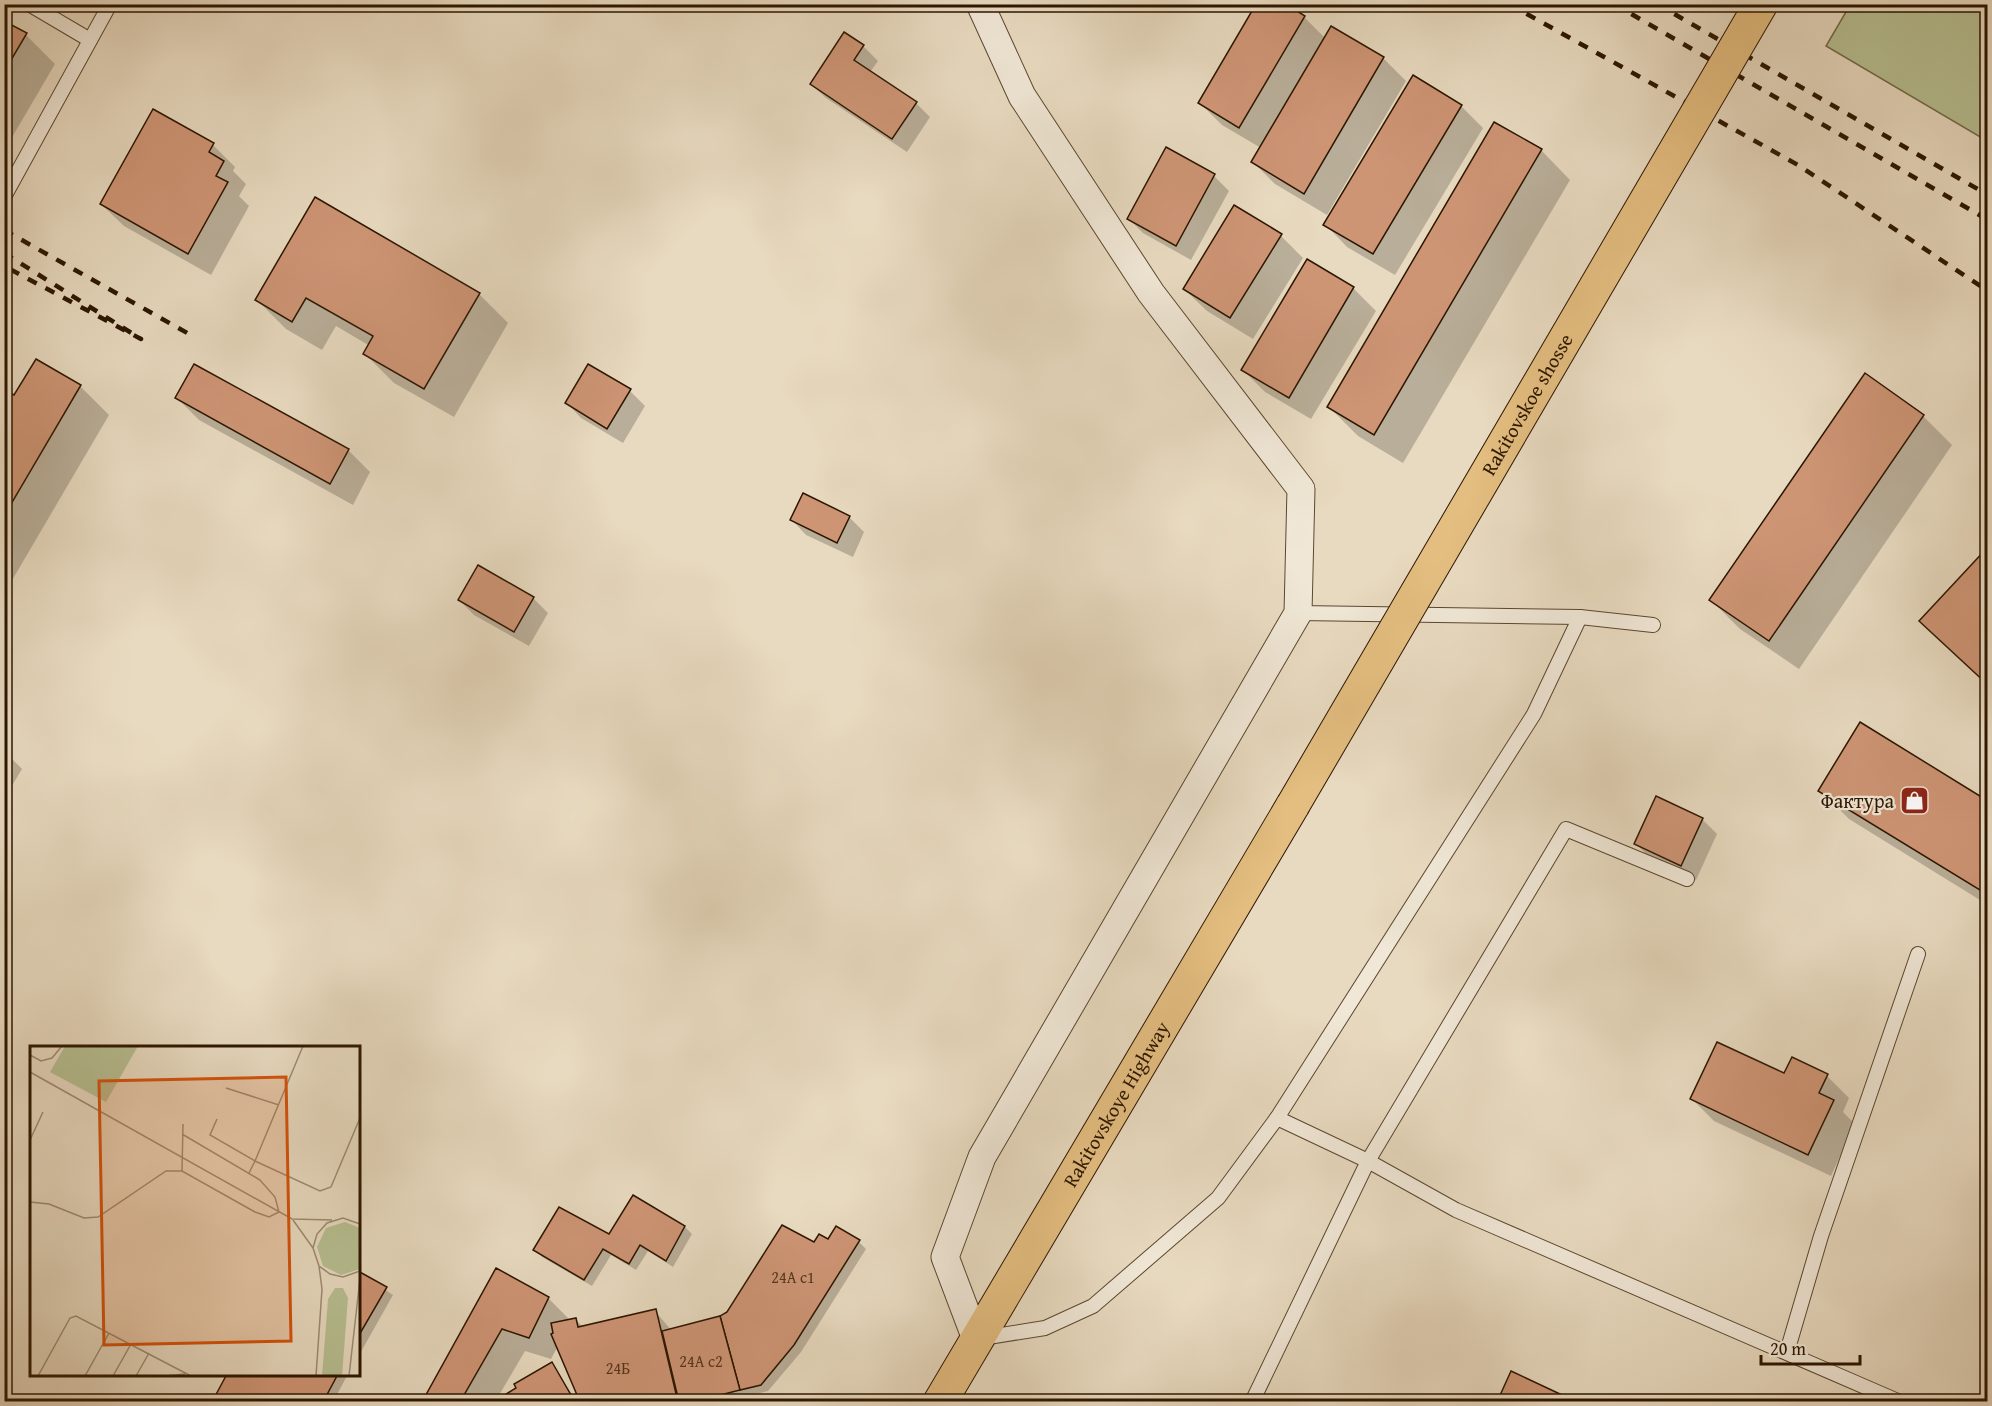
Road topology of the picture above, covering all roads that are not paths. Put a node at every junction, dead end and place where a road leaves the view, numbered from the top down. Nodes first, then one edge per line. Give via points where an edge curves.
1 (29, 4) edge
2 (110, 4) edge
3 (980, 4) edge
4 (1761, 4) edge
5 (90, 40) junction
6 (4, 197) edge
7 (1298, 613) junction
8 (1580, 617) junction
9 (1653, 625) dead end
10 (1293, 805) joint
11 (1687, 879) dead end
12 (1918, 954) dead end
13 (1277, 1118) junction
14 (1368, 1161) junction
15 (976, 1340) junction
16 (1786, 1352) junction
17 (940, 1401) edge
18 (1252, 1401) edge
19 (1900, 1401) edge

1 - 5 lane
2 - 5 lane
3 - 7 street via 1022,96 1151,293 1301,489
4 - 10 main road, Rakitovskoe shosse, bridge
5 - 6 lane
7 - 8 lane
7 - 15 street via 982,1157 945,1257
8 - 9 lane
8 - 13 lane via 1534,714
10 - 15 main road, Rakitovskoye Highway
11 - 14 lane via 1566,829
12 - 16 lane via 1821,1236
13 - 14 lane
13 - 15 lane via 1218,1198 1093,1306 1045,1328
14 - 16 lane via 1456,1210
14 - 18 lane
15 - 17 main road, Rakitovskoye Highway
16 - 19 lane

